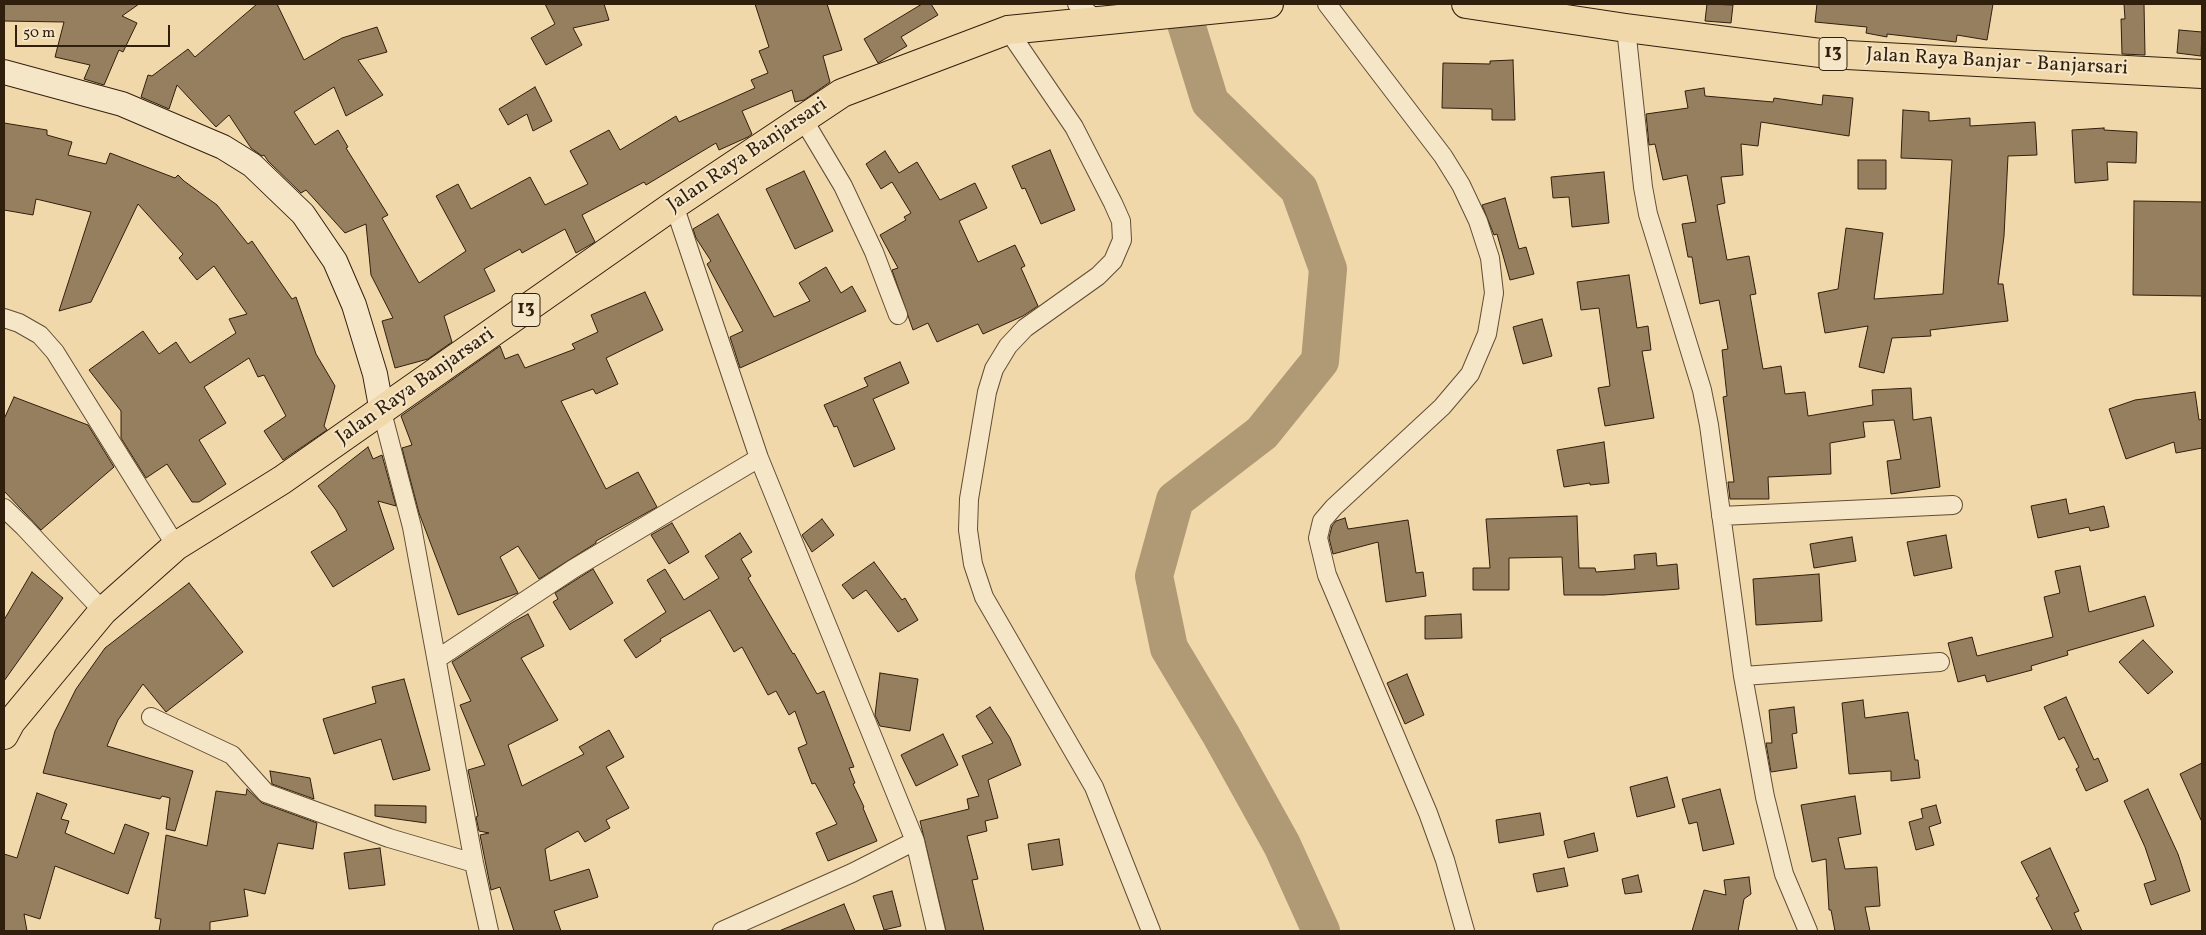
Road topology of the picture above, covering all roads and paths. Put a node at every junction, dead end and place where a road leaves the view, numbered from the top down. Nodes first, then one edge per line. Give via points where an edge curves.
1 (1262, 4) edge
2 (1269, 4) edge
3 (1326, 4) edge
4 (1466, 4) edge
5 (1087, 12) edge
6 (1626, 28) junction
7 (1008, 30) junction
8 (4, 72) edge
9 (2202, 74) edge
10 (802, 119) junction
11 (674, 205) junction
12 (898, 316) dead end
13 (4, 318) edge
14 (382, 412) junction
15 (759, 458) junction
16 (1952, 505) dead end
17 (4, 508) edge
18 (1721, 516) junction
19 (176, 546) junction
20 (103, 611) junction
21 (437, 659) junction
22 (1940, 662) dead end
23 (1744, 676) junction
24 (151, 718) dead end
25 (4, 735) edge
26 (915, 841) junction
27 (474, 863) junction
28 (489, 931) edge
29 (722, 931) edge
30 (936, 931) edge
31 (1152, 931) edge
32 (1465, 931) edge
33 (1808, 931) edge

1 - 2 highway, 13
1 - 5 highway, Jalan Raya Banjarsari / 13 via 1126,18
3 - 32 street via 1443,156 1478,221 1490,258 1494,293 1487,334 1470,374 1442,407 1334,507 1322,521 1318,538 1327,576 1428,813
4 - 6 highway, Jalan Raya Banjar - Banjarsari / 13
5 - 7 highway, Jalan Raya Banjarsari / 13
6 - 9 highway, Jalan Raya Banjar - Banjarsari / 13 via 1828,54
6 - 18 street via 1648,214 1702,390
7 - 10 highway, Jalan Raya Banjarsari / 13 via 842,93
7 - 31 street via 1074,127 1113,203 1120,221 1122,240 1112,261 1098,276 1025,328 1008,346 994,369 987,392 969,499 968,530 973,564 984,597 1094,786
8 - 14 street via 122,104 222,146 252,166 303,214 335,261 354,305
10 - 11 highway, Jalan Raya Banjarsari / 13
10 - 12 street via 843,186 874,252
11 - 14 highway, Jalan Raya Banjarsari / 13
11 - 15 street
13 - 19 street via 19,322 40,335 55,352
14 - 19 highway, Jalan Raya Banjarsari / 13
14 - 21 street via 412,527
15 - 21 street via 574,569
15 - 26 street
16 - 18 street
17 - 20 street
18 - 23 street
19 - 20 highway, Jalan Raya Banjarsari / 13
20 - 25 highway, Jalan Raya Banjarsari / 13 via 11,722
21 - 27 street
22 - 23 street
23 - 33 street via 1765,797 1784,874
24 - 27 street via 232,756 266,793 389,838
26 - 29 street
26 - 30 street
27 - 28 street

